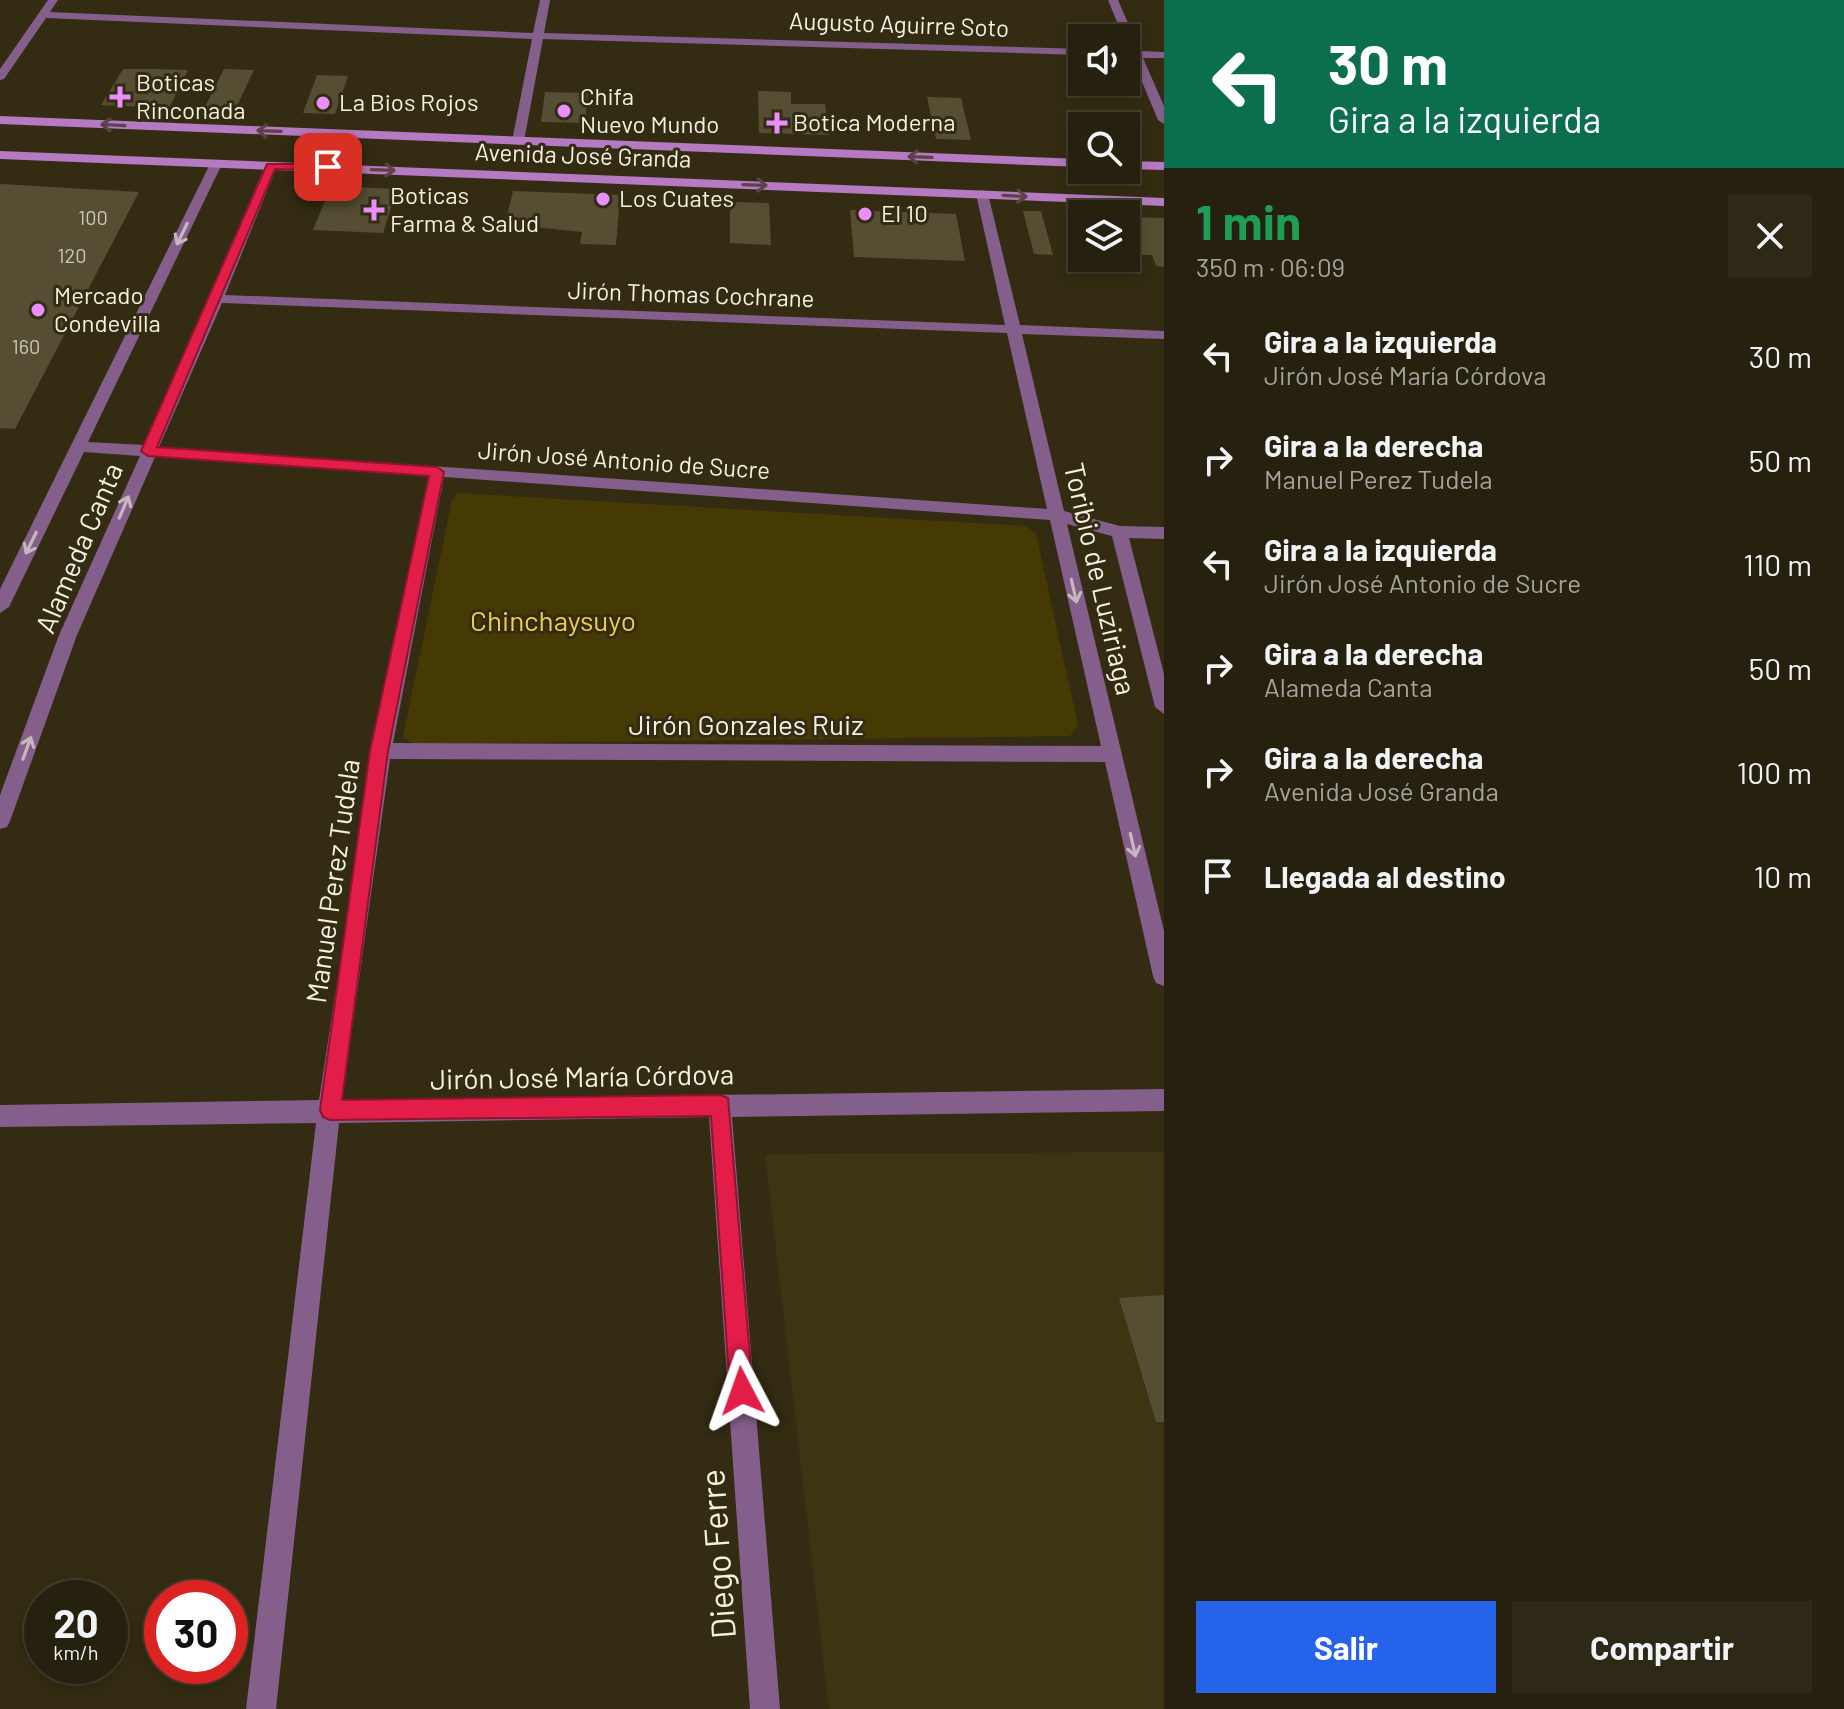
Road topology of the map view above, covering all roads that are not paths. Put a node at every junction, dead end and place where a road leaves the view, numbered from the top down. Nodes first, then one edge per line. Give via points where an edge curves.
1 (53, 0) edge
2 (545, 0) edge
3 (1113, 0) edge
4 (42, 15) junction
5 (1121, 24) edge
6 (538, 36) junction
7 (1068, 52) edge
8 (1140, 54) edge
9 (1164, 55) edge
10 (1140, 72) edge
11 (0, 77) edge
12 (0, 120) edge
13 (1164, 120) edge
14 (191, 128) junction
15 (344, 134) junction
16 (518, 141) junction
17 (0, 155) edge
18 (166, 162) junction
19 (1068, 162) edge
20 (216, 164) junction
21 (1140, 165) edge
22 (271, 166) junction
23 (1164, 166) edge
24 (328, 167) junction
25 (982, 194) junction
26 (1164, 202) edge
27 (217, 299) junction
28 (1013, 329) junction
29 (1164, 335) edge
30 (78, 446) junction
31 (148, 451) junction
32 (437, 472) junction
33 (1056, 515) junction
34 (1120, 532) junction
35 (1164, 533) edge
36 (0, 607) edge
37 (1164, 707) edge
38 (379, 751) junction
39 (1112, 754) junction
40 (0, 821) edge
41 (1164, 976) edge
42 (1164, 1100) edge
43 (720, 1105) junction
44 (330, 1110) junction
45 (0, 1116) edge
46 (261, 1709) edge
47 (765, 1709) edge

1 - 4 street
2 - 6 street
3 - 5 street
4 - 6 street, Augusto Aguirre Soto
4 - 11 street
6 - 7 street, Augusto Aguirre Soto
6 - 16 street
8 - 9 street
10 - 13 street
14 -> 12 main road, Avenida José Granda
15 -> 14 main road, Avenida José Granda
14 - 18 main road via 196,145
15 - 16 main road, Avenida José Granda
15 - 24 main road via 326,137 309,149 310,158
19 -> 16 main road, Avenida José Granda
17 - 18 main road, Avenida José Granda
18 - 20 main road, Avenida José Granda
20 - 22 main road, Avenida José Granda
20 -> 30 street, Alameda Canta
21 - 23 main road
22 - 24 main road, Avenida José Granda
22 - 27 street, Alameda Canta
24 -> 25 main road, Avenida José Granda
25 -> 26 main road, Avenida José Granda
25 - 28 street, Toribio de Luziriaga
27 - 28 street, Jirón Thomas Cochrane
27 - 31 street, Alameda Canta
28 - 29 street, Jirón Thomas Cochrane
28 - 33 street, Toribio de Luziriaga
30 - 31 street, Jirón José Antonio de Sucre
30 -> 36 street, Alameda Canta
31 - 32 street, Jirón José Antonio de Sucre
40 -> 31 street, Alameda Canta via 68,635
32 - 33 street, Jirón José Antonio de Sucre
32 - 38 street, Manuel Perez Tudela
33 - 34 street, Jirón José Antonio de Sucre
33 -> 39 street, Toribio de Luziriaga
34 - 35 street, Jirón José Antonio de Sucre
34 - 37 street, Toribio de Luziriaga
38 - 39 street, Jirón Gonzales Ruiz
38 - 44 street, Manuel Perez Tudela
39 -> 41 street, Toribio de Luziriaga
42 - 43 street, Jirón José María Córdova
43 - 44 street, Jirón José María Córdova
43 - 47 street, Diego Ferre
44 - 45 street, Jirón José María Córdova
44 - 46 street, Manuel Perez Tudela

